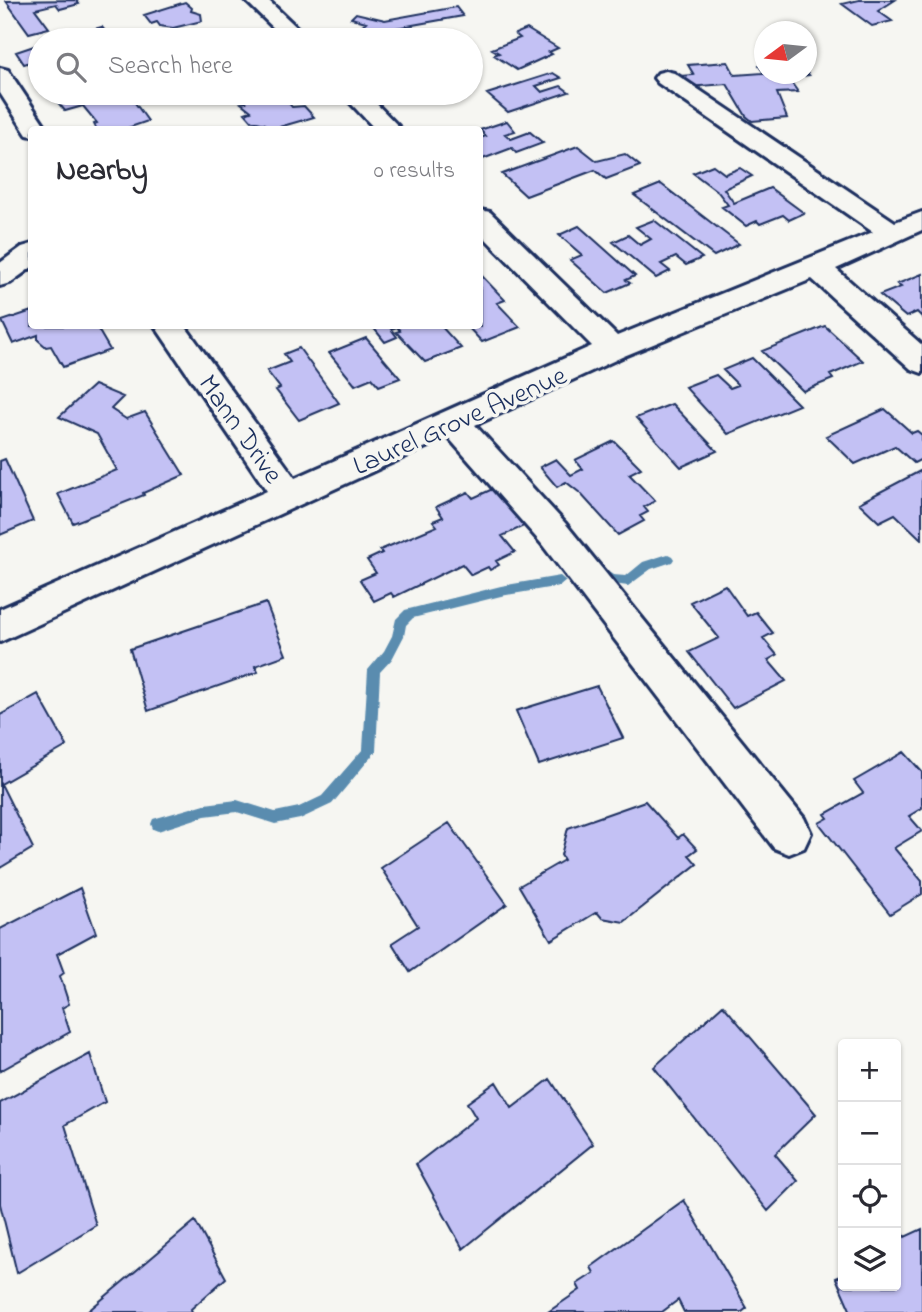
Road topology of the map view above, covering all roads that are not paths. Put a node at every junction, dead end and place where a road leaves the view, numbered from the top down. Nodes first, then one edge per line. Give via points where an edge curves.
1 (256, 0) edge
2 (286, 28) edge
3 (0, 75) edge
4 (666, 78) dead end
5 (365, 105) edge
6 (33, 126) edge
7 (386, 126) edge
8 (774, 126) dead end
9 (749, 135) junction
10 (922, 220) edge
11 (483, 221) edge
12 (893, 233) junction
13 (28, 256) edge
14 (817, 267) junction
15 (0, 278) edge
16 (172, 329) edge
17 (613, 349) junction
18 (922, 362) edge
19 (453, 422) junction
20 (289, 496) junction
21 (0, 626) edge
22 (789, 833) dead end

1 - 2 street
3 - 6 street
4 - 9 street
5 - 7 street
8 - 9 street
9 - 12 street
10 - 12 street, Laurel Grove Avenue
11 - 17 street
12 - 14 street, Laurel Grove Avenue
13 - 15 street
14 - 17 street, Laurel Grove Avenue
14 - 18 street
16 - 20 street, Mann Drive
17 - 19 street, Laurel Grove Avenue
19 - 20 street, Laurel Grove Avenue
19 - 22 street via 553,533
20 - 21 street, Laurel Grove Avenue

